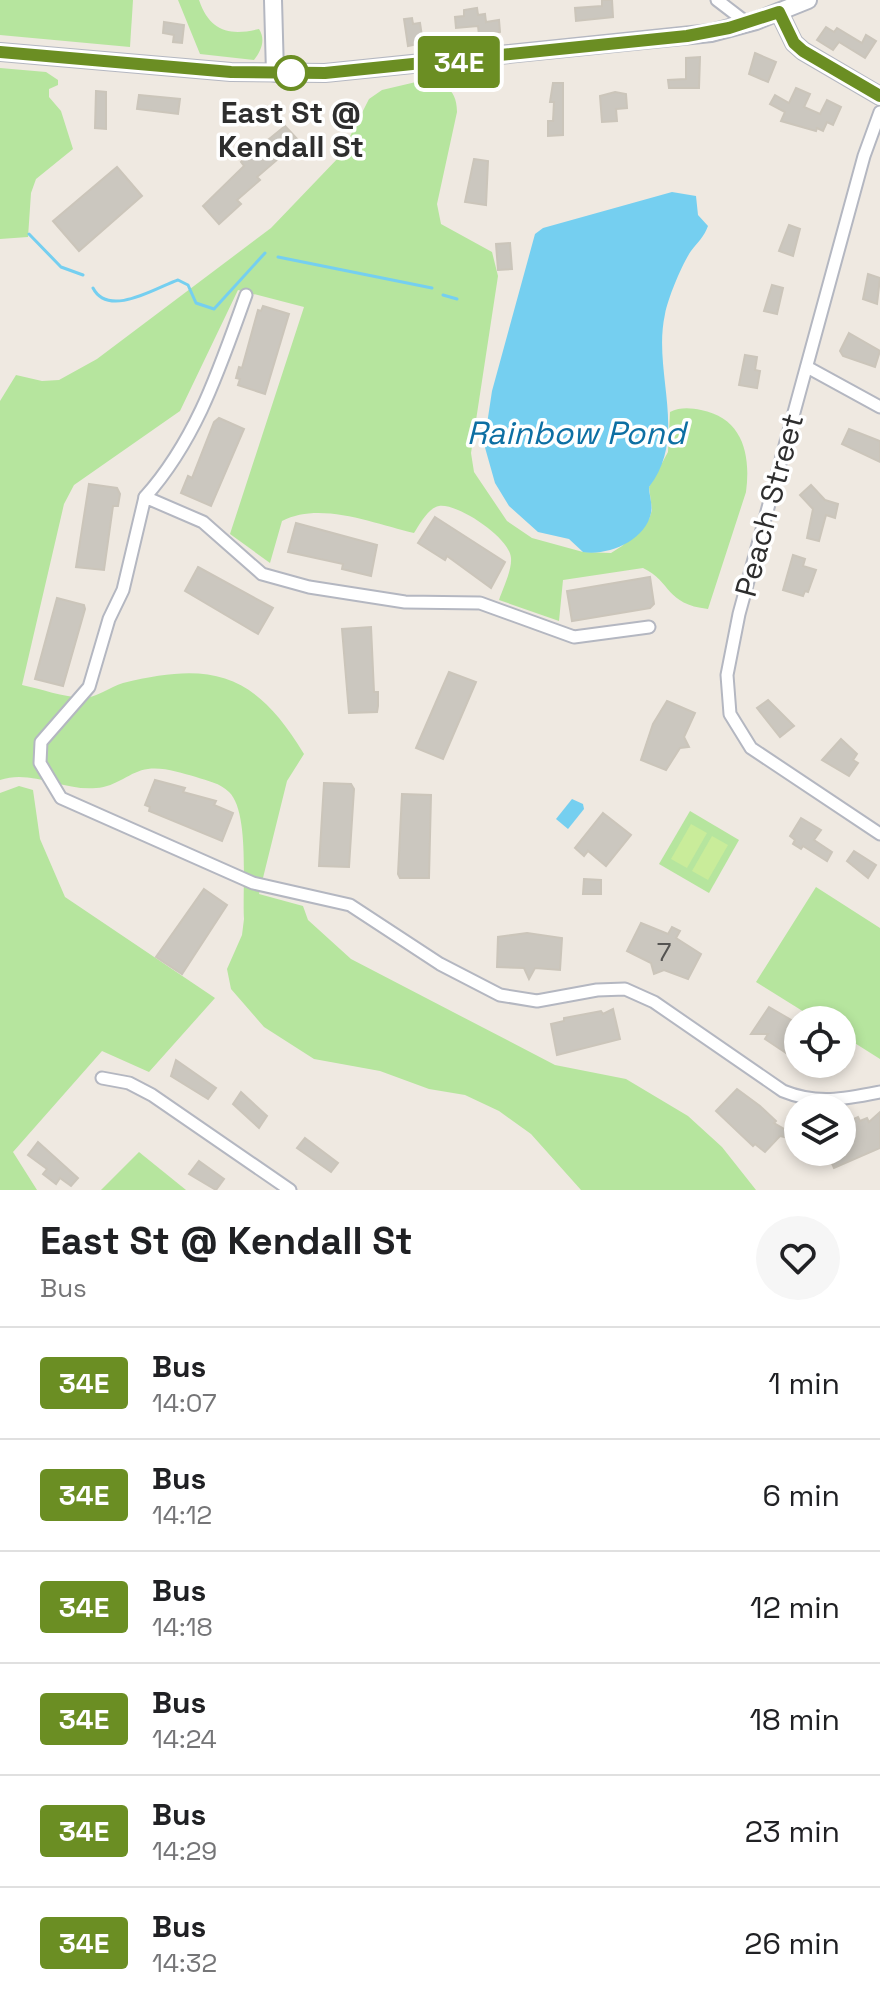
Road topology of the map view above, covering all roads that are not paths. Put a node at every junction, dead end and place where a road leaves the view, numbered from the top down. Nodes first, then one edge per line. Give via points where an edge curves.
1 (273, 0) edge
2 (717, 0) edge
3 (808, 0) edge
4 (779, 12) junction
5 (747, 23) junction
6 (0, 52) edge
7 (275, 73) junction
8 (880, 96) edge
9 (880, 112) edge
10 (246, 295) dead end
11 (807, 367) junction
12 (880, 407) edge
13 (145, 497) junction
14 (649, 627) dead end
15 (880, 834) edge
16 (102, 1078) dead end
17 (880, 1092) edge
18 (290, 1190) edge

1 - 7 main road
2 - 5 street
3 - 4 main road
4 - 5 main road
4 - 8 main road via 803,51
5 - 7 main road via 687,36 552,52 361,71
6 - 7 main road
9 - 11 street, Peach Street
10 - 13 street via 195,425
11 - 12 street
11 - 15 street, Peach Street via 730,652 730,714 745,740 767,761
13 - 14 street via 203,522 262,574 297,584 405,602 480,603 574,637
13 - 17 street via 123,590 89,687 41,742 40,763 61,798 253,883 350,905 440,964 500,995 537,1001 625,989 654,1002 783,1091 812,1101
16 - 18 street via 152,1095

